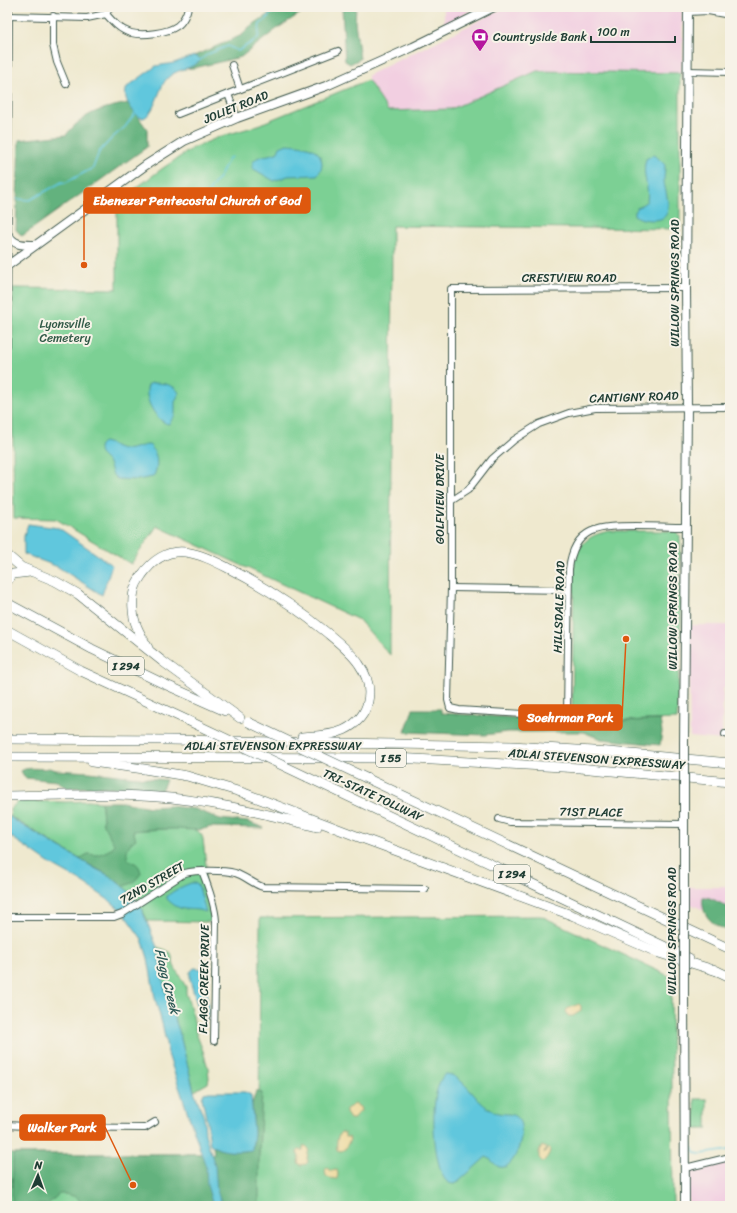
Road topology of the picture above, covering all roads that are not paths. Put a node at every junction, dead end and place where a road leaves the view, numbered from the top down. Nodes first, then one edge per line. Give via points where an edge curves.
1 (9, 7) edge
2 (110, 7) edge
3 (188, 7) edge
4 (494, 7) edge
5 (688, 9) edge
6 (106, 14) junction
7 (730, 15) edge
8 (9, 16) junction
9 (54, 16) junction
10 (338, 51) dead end
11 (232, 65) dead end
12 (688, 71) junction
13 (730, 72) edge
14 (66, 84) dead end
15 (240, 89) junction
16 (228, 94) junction
17 (178, 114) dead end
18 (237, 118) junction
19 (7, 189) edge
20 (7, 233) edge
21 (35, 245) junction
22 (7, 265) edge
23 (686, 288) junction
24 (451, 289) joint
25 (7, 300) edge
26 (7, 345) edge
27 (687, 407) junction
28 (730, 407) edge
29 (450, 501) junction
30 (686, 527) junction
31 (7, 555) edge
32 (34, 572) junction
33 (7, 581) edge
34 (451, 588) junction
35 (568, 590) junction
36 (11, 606) edge
37 (11, 632) edge
38 (148, 648) junction
39 (567, 715) joint
40 (244, 720) junction
41 (7, 739) edge
42 (255, 741) junction
43 (7, 757) edge
44 (51, 757) junction
45 (730, 763) edge
46 (730, 782) edge
47 (7, 796) edge
48 (500, 818) dead end
49 (684, 824) junction
50 (359, 837) junction
51 (202, 871) junction
52 (425, 889) dead end
53 (7, 917) edge
54 (730, 949) edge
55 (717, 971) junction
56 (730, 977) edge
57 (214, 1041) dead end
58 (155, 1122) dead end
59 (7, 1125) edge
60 (730, 1157) edge
61 (685, 1168) junction
62 (685, 1206) edge

1 - 8 street
2 - 6 street
3 - 6 street via 178,26 148,34 131,33 116,25
4 - 18 main road, JOLIET ROAD via 326,86
5 - 7 street
5 - 12 main road, WILLOW SPRINGS ROAD
6 - 9 street via 87,18
8 - 9 street
8 - 19 street
9 - 14 street via 53,45
10 - 15 street
11 - 15 street
12 - 13 street
12 - 23 main road, WILLOW SPRINGS ROAD
15 - 16 street
16 - 17 street
16 - 18 street
18 - 21 main road, JOLIET ROAD via 184,141 146,165
19 - 20 street
20 - 21 main road via 13,242
20 - 22 street
21 - 22 main road, JOLIET ROAD
22 - 25 street
23 - 24 street, CRESTVIEW ROAD
23 - 27 main road, WILLOW SPRINGS ROAD
24 - 29 street, GOLFVIEW DRIVE
25 - 26 street
27 - 28 street, CANTIGNY ROAD
27 - 29 street, CANTIGNY ROAD via 595,408 569,413 539,424 514,440 492,459 468,490
27 - 30 main road, WILLOW SPRINGS ROAD
29 - 34 street, GOLFVIEW DRIVE
30 - 35 street, HILLSDALE ROAD via 608,527 587,533 573,551
30 - 49 main road, WILLOW SPRINGS ROAD, bridge
31 - 32 highway via 22,567
32 - 33 highway via 13,574
32 - 38 highway via 78,594
34 - 35 street
34 - 39 street, GOLFVIEW DRIVE via 448,700 450,708
35 - 39 street, HILLSDALE ROAD
36 - 40 highway, TRI-STATE TOLLWAY / I 294 via 92,649
37 - 55 highway, TRI-STATE TOLLWAY / I 294, bridge via 81,671
38 - 40 highway
38 - 42 highway via 136,626 132,604 136,585 147,568 157,559 167,554 185,552 206,557 271,592 320,627 359,663 370,692 366,708 356,722 343,730 324,736
40 - 54 highway, TRI-STATE TOLLWAY / I 294, bridge
41 - 42 highway, ADLAI STEVENSON EXPRESSWAY / I 55
42 - 45 highway, ADLAI STEVENSON EXPRESSWAY / I 55 via 512,746
43 - 44 highway, ADLAI STEVENSON EXPRESSWAY / I 55
44 - 46 highway, ADLAI STEVENSON EXPRESSWAY / I 55 via 396,758 580,768
44 - 50 highway via 187,776 244,793
47 - 50 highway via 109,794 172,798 241,809
48 - 49 street, 71ST PLACE via 510,822
49 - 61 main road, WILLOW SPRINGS ROAD, bridge
50 - 55 highway via 574,916 659,953
51 - 52 street, 72ND STREET via 234,873 263,887
51 - 53 street, 72ND STREET via 185,874 114,917
51 - 57 street, FLAGG CREEK DRIVE via 216,913
55 - 56 highway, TRI-STATE TOLLWAY / I 294
58 - 59 street via 145,1128
60 - 61 street
61 - 62 main road, WILLOW SPRINGS ROAD

